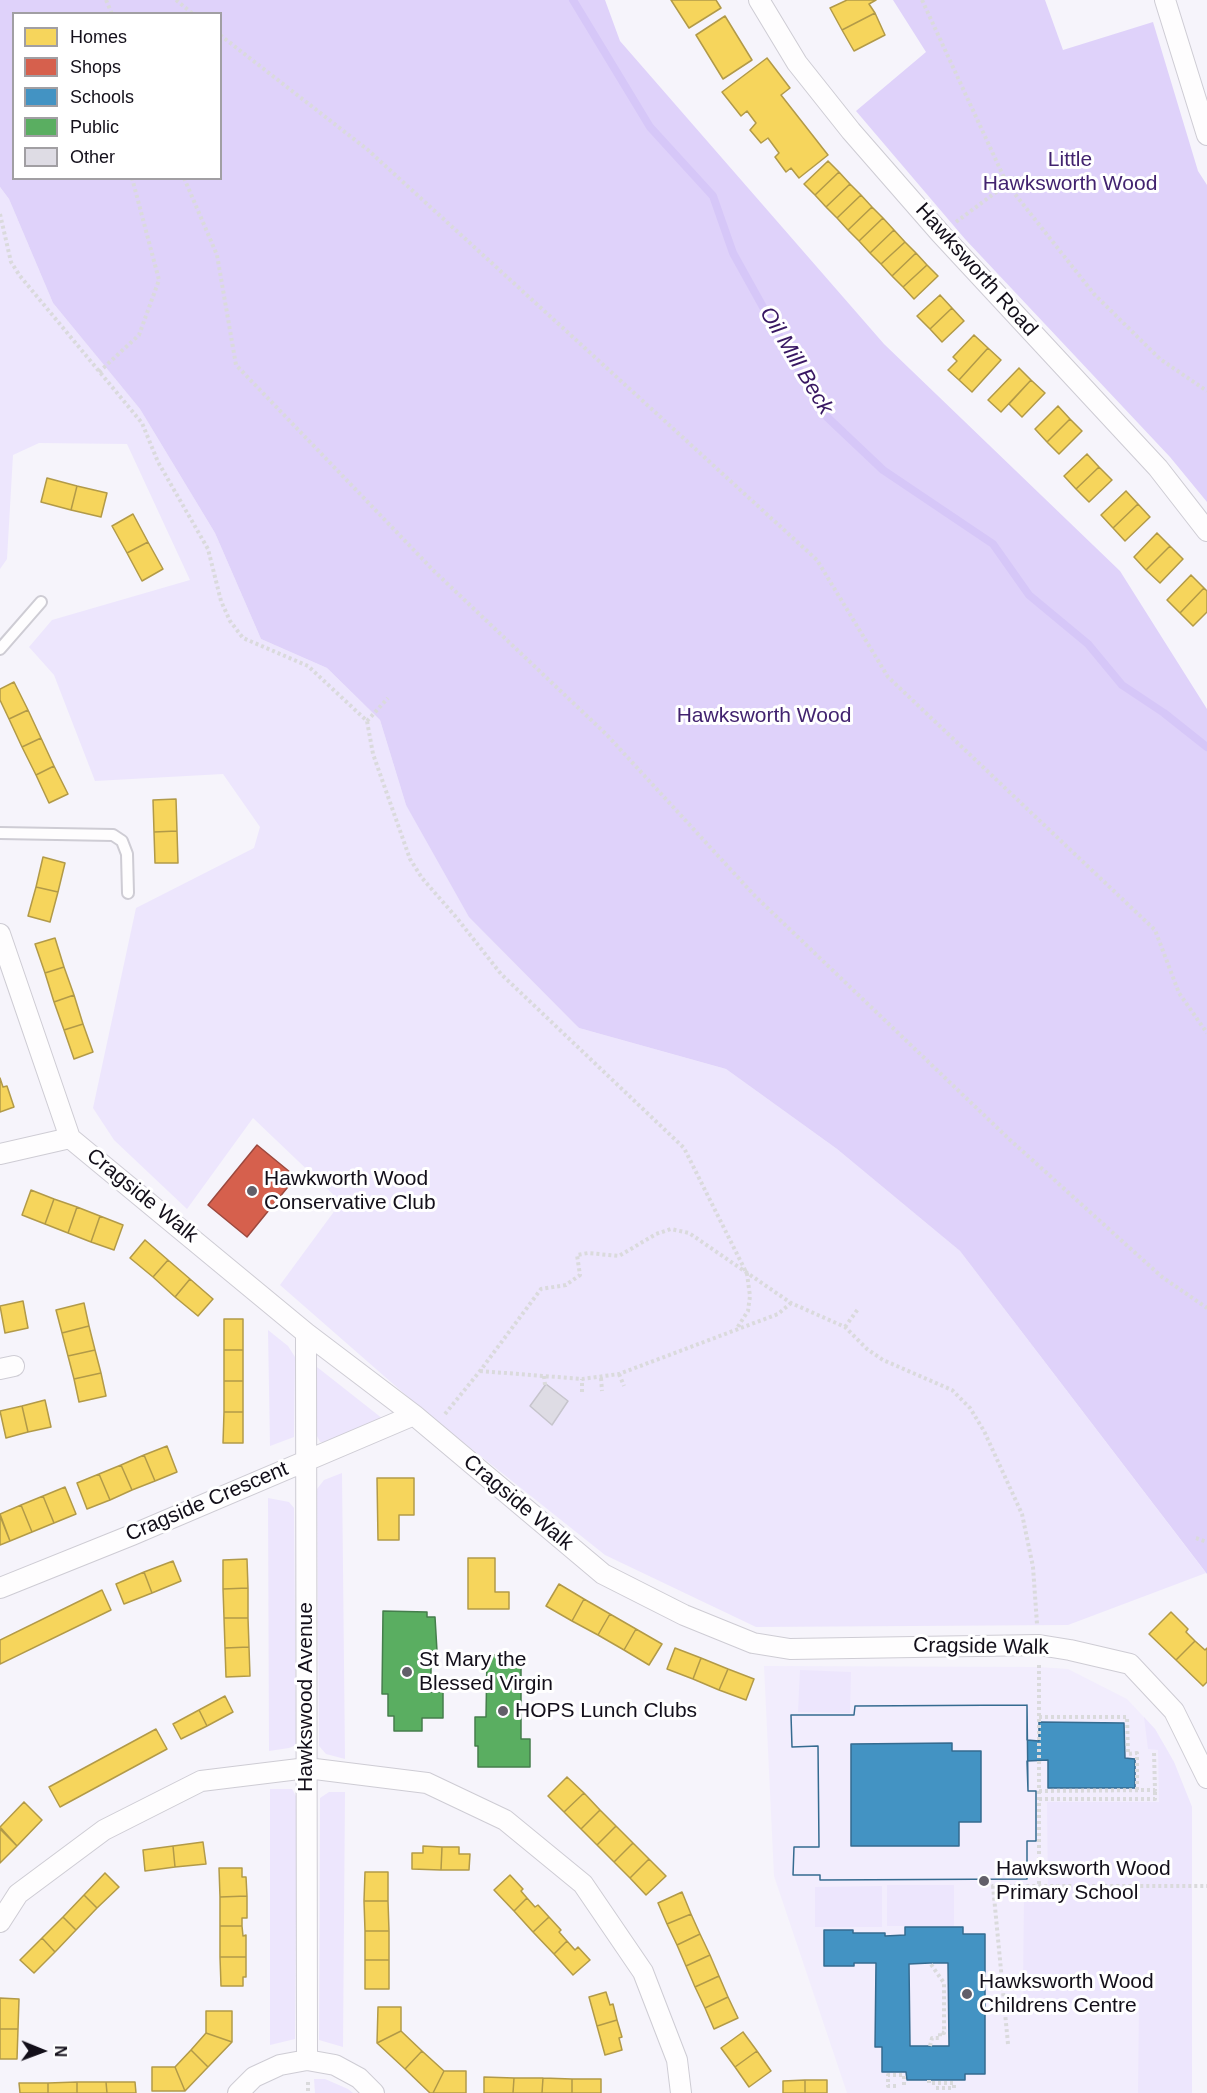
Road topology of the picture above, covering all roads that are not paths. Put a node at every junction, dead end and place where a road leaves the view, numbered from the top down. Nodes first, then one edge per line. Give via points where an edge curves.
1 (759, 0) edge
2 (1164, 0) edge
3 (1207, 135) edge
4 (1207, 531) edge
5 (40, 602) dead end
6 (0, 650) edge
7 (0, 833) edge
8 (128, 893) dead end
9 (0, 934) edge
10 (70, 1138) junction
11 (0, 1154) edge
12 (306, 1333) junction
13 (414, 1415) junction
14 (305, 1461) junction
15 (0, 1588) edge
16 (307, 1768) junction
17 (1207, 1778) edge
18 (0, 1922) edge
19 (308, 2060) junction
20 (238, 2093) edge
21 (374, 2093) edge
22 (681, 2093) edge

1 - 4 street, Hawksworth Road via 797,63 851,131 1158,468
2 - 3 street
5 - 6 lane
7 - 8 lane via 113,835 122,841 127,854
9 - 10 street, Cragside Walk
10 - 11 street
10 - 12 street, Cragside Walk
12 - 13 street, Cragside Walk
12 - 14 street, Hawkswood Avenue
13 - 14 street, Cragside Crescent
13 - 17 street, Cragside Walk via 603,1574 684,1615 753,1643 790,1648 1039,1645 1130,1664 1174,1711
14 - 15 street, Cragside Crescent
14 - 16 street, Hawkswood Avenue
16 - 18 street via 201,1781 104,1830 18,1894
16 - 19 street, Hawkswood Avenue
16 - 22 street via 427,1783 505,1820 583,1884 643,1972 677,2060
19 - 20 street via 279,2065 254,2077
19 - 21 street via 335,2065 359,2078

